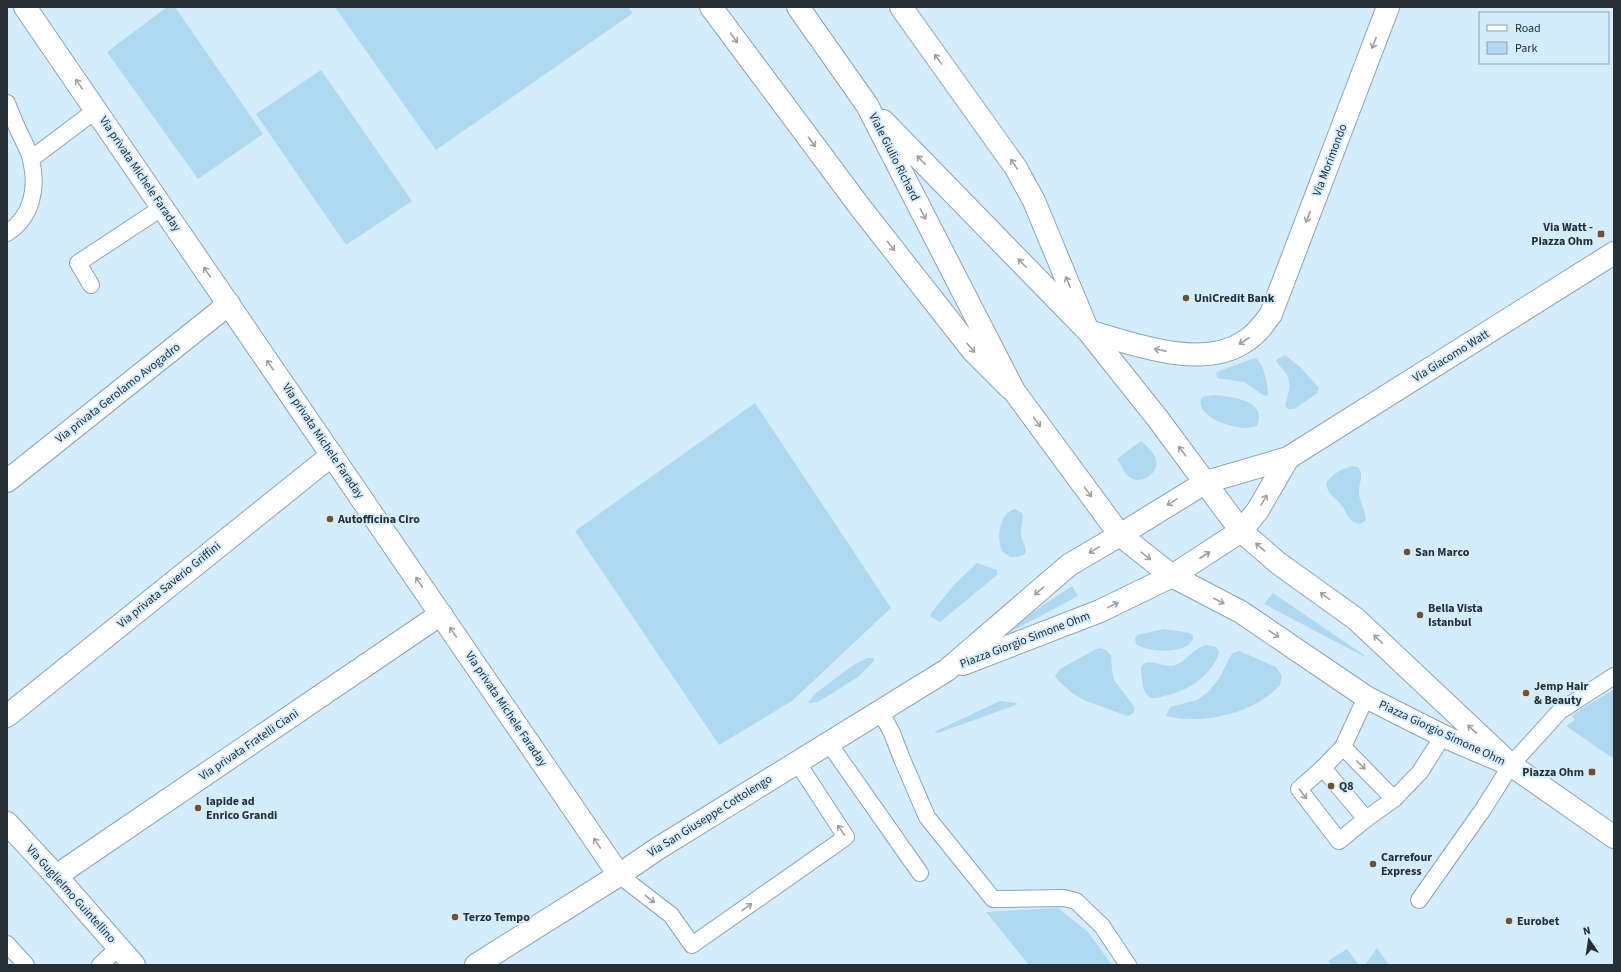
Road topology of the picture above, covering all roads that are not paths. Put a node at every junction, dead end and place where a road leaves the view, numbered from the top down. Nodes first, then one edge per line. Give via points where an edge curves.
1 (26, 7) edge
2 (711, 7) edge
3 (798, 7) edge
4 (901, 7) edge
5 (1388, 7) edge
6 (7, 104) edge
7 (867, 105) junction
8 (96, 110) junction
9 (31, 159) junction
10 (163, 207) junction
11 (7, 233) edge
12 (1614, 253) edge
13 (91, 285) dead end
14 (229, 304) junction
15 (1088, 331) junction
16 (1014, 391) junction
17 (332, 455) junction
18 (1288, 458) junction
19 (7, 481) edge
20 (1206, 482) junction
21 (1241, 531) junction
22 (1120, 535) junction
23 (1172, 576) junction
24 (441, 614) junction
25 (947, 670) junction
26 (1614, 676) edge
27 (1366, 697) junction
28 (880, 710) junction
29 (8, 713) edge
30 (1443, 736) junction
31 (828, 742) junction
32 (1343, 747) junction
33 (796, 762) junction
34 (1511, 765) junction
35 (1323, 768) junction
36 (1394, 799) junction
37 (1366, 819) junction
38 (7, 823) edge
39 (1614, 837) edge
40 (920, 873) dead end
41 (619, 875) junction
42 (56, 876) junction
43 (1419, 900) dead end
44 (7, 944) edge
45 (118, 948) junction
46 (26, 965) edge
47 (100, 965) edge
48 (134, 965) edge
49 (476, 965) edge
50 (1128, 965) edge

8 -> 1 street, Via privata Michele Faraday
2 -> 16 street via 860,207 973,351
3 - 7 street
15 -> 4 street via 1034,201 1016,168
5 -> 15 street, Via Morimondo via 1271,314 1260,329 1244,343 1226,351 1198,355 1149,348
6 - 9 lane
15 -> 7 street, Viale Giulio Richard
7 -> 16 street, Viale Giulio Richard
8 - 9 lane
8 - 10 street, Via privata Michele Faraday
9 - 11 lane via 34,195 17,227
10 - 13 lane via 78,263
14 -> 10 street, Via privata Michele Faraday
12 - 18 street, Via Giacomo Watt
17 -> 14 street, Via privata Michele Faraday
14 - 19 street, Via privata Gerolamo Avogadro
20 -> 15 street, Piazza Giorgio Simone Ohm
16 -> 22 street, Piazza Giorgio Simone Ohm
24 -> 17 street, Via privata Michele Faraday
17 - 29 street, Via privata Saverio Griffini
18 - 20 street, Piazza Giorgio Simone Ohm
21 -> 18 street, Piazza Giorgio Simone Ohm via 1258,510
20 - 21 street, Piazza Giorgio Simone Ohm
20 -> 22 street, Piazza Giorgio Simone Ohm
23 -> 21 street, Piazza Giorgio Simone Ohm
34 -> 21 street, Piazza Giorgio Simone Ohm via 1356,619 1278,563
22 -> 23 street, Piazza Giorgio Simone Ohm
22 -> 25 street, Piazza Giorgio Simone Ohm via 1069,565
25 -> 23 street, Piazza Giorgio Simone Ohm via 1100,611
23 -> 27 street, Piazza Giorgio Simone Ohm via 1241,612
41 -> 24 street, Via privata Michele Faraday
24 - 42 street, Via privata Fratelli Ciani
25 - 28 street, Via San Giuseppe Cottolengo
26 - 34 lane via 1560,711
27 - 30 street, Piazza Giorgio Simone Ohm
27 - 32 lane
28 - 31 street, Via San Giuseppe Cottolengo
28 - 50 lane via 927,817 993,899 1064,898 1076,901 1102,926
30 - 34 street, Piazza Giorgio Simone Ohm
30 - 36 lane via 1420,772
31 - 33 street, Via San Giuseppe Cottolengo
31 - 40 lane
32 - 35 lane
32 -> 36 lane
33 - 41 street, Via San Giuseppe Cottolengo
41 -> 33 lane via 671,915 692,945 846,837
34 - 39 street
34 - 43 lane
35 - 37 lane
35 -> 37 lane via 1299,789 1339,840
36 - 37 lane
38 - 42 street, Via Guglielmo Guintellino
41 - 49 street, Via San Giuseppe Cottolengo
42 - 45 street, Via Guglielmo Guintellino
44 - 46 lane
45 - 47 lane
45 - 48 street, Via Guglielmo Guintellino

